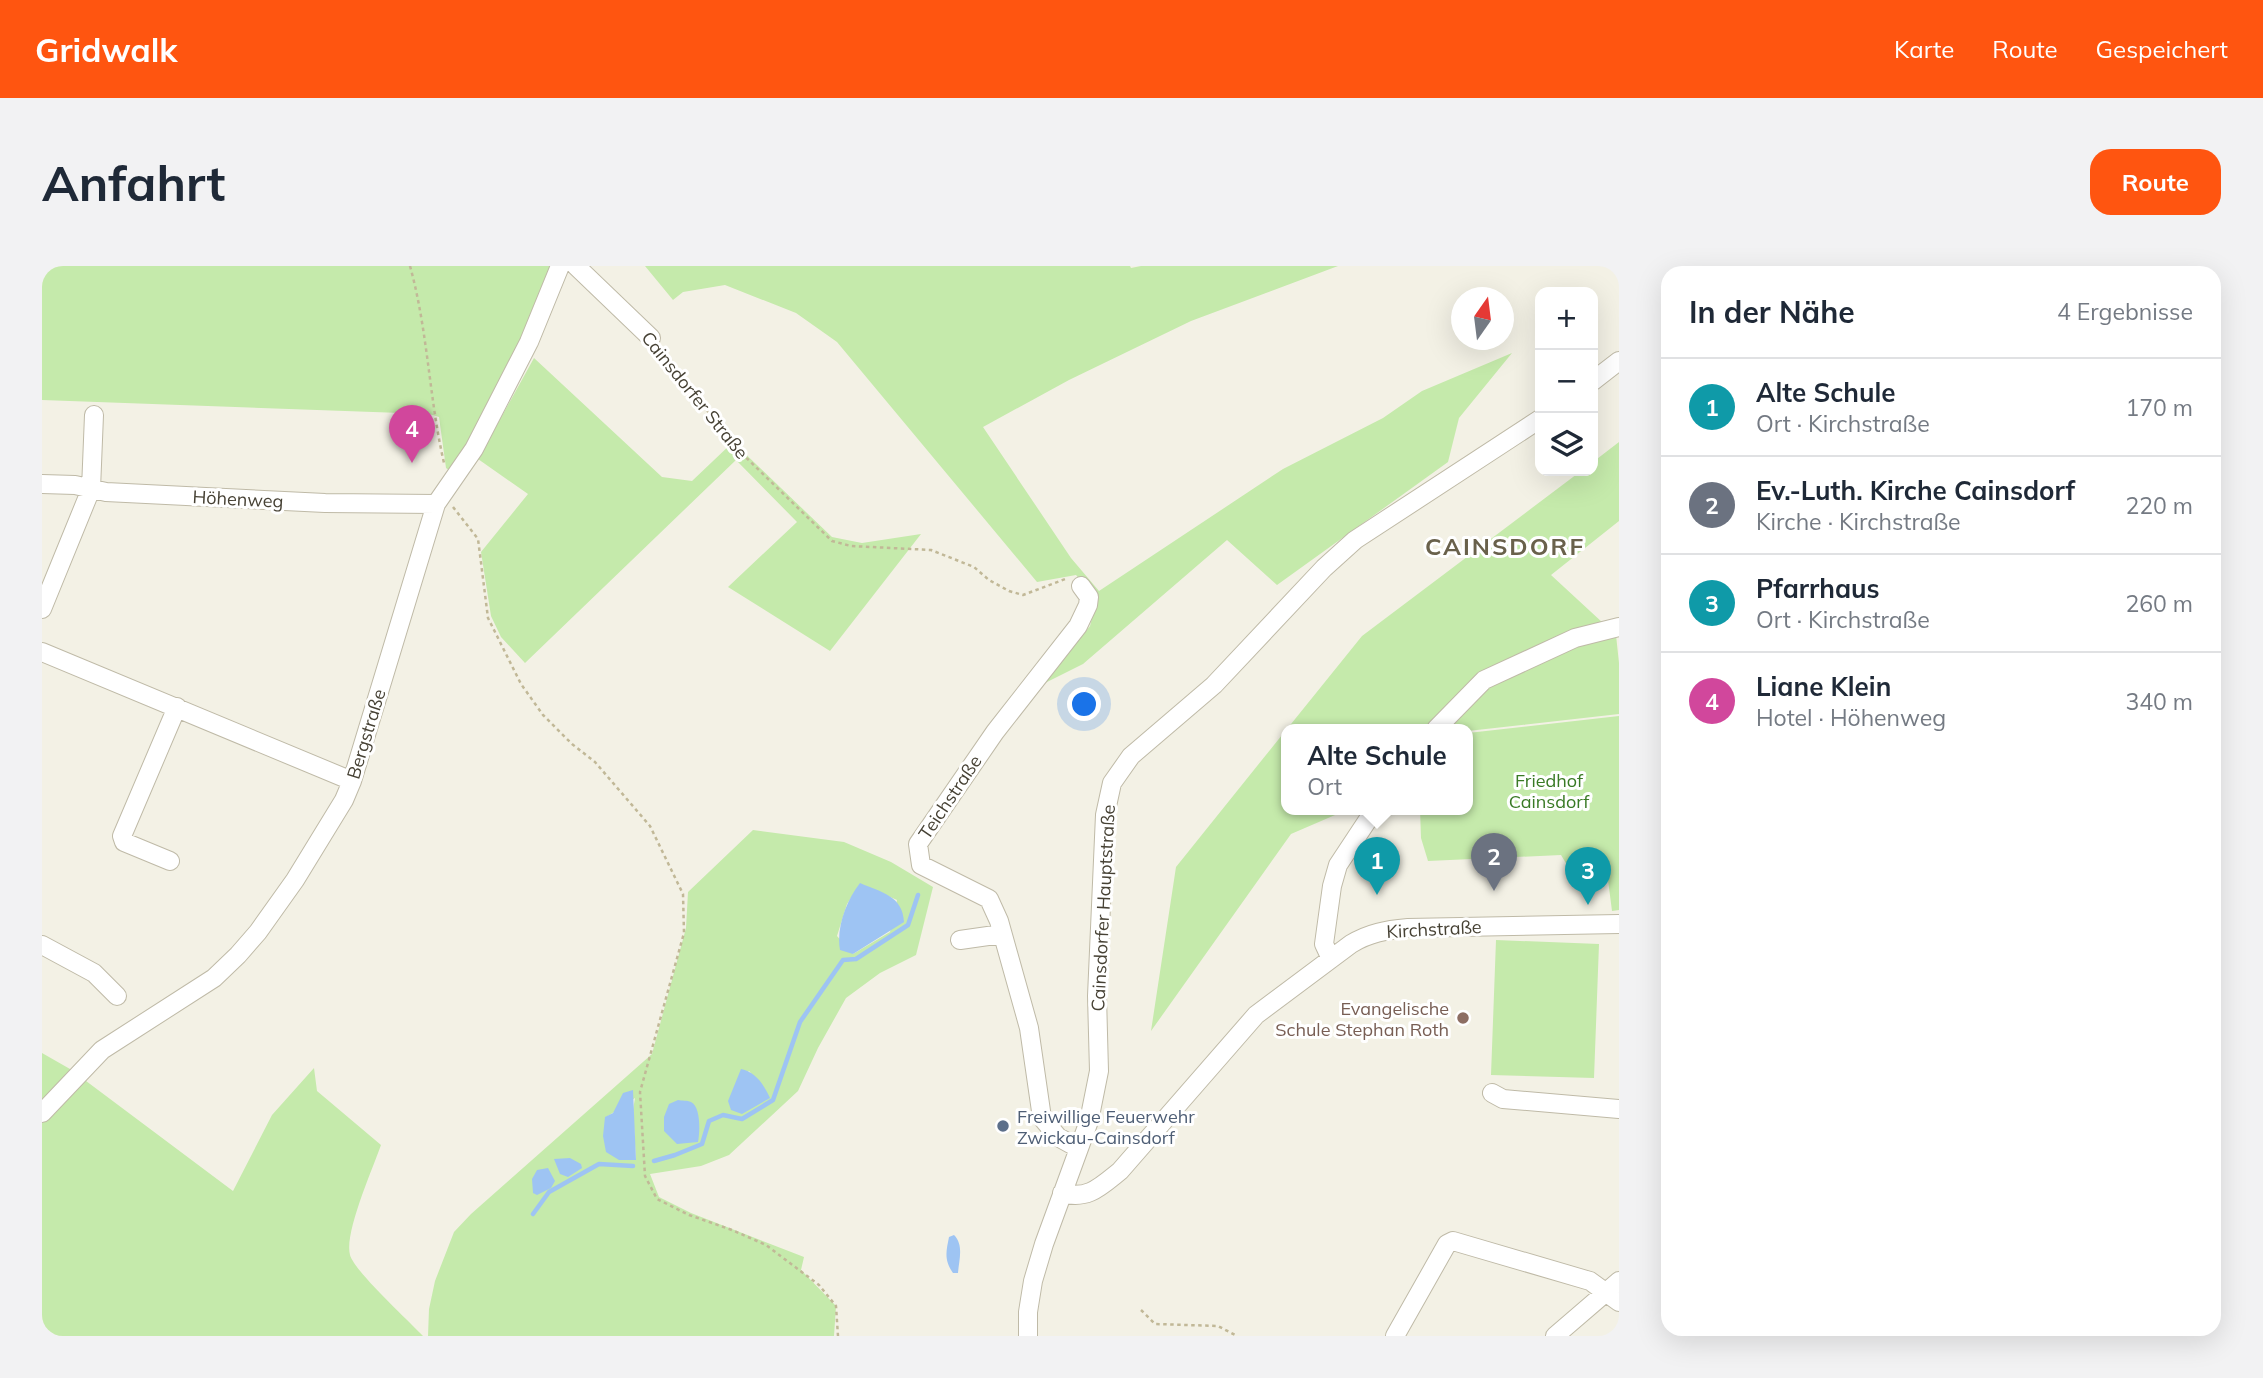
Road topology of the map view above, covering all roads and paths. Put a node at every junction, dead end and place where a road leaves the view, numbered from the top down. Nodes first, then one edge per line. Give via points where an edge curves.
1 (410, 266) edge
2 (560, 266) edge
3 (576, 266) edge
4 (650, 338) joint
5 (1619, 361) edge
6 (1598, 377) edge
7 (94, 415) dead end
8 (1535, 422) edge
9 (42, 484) edge
10 (91, 489) junction
11 (442, 494) junction
12 (1081, 586) joint
13 (42, 609) edge
14 (1619, 627) edge
15 (42, 652) edge
16 (177, 707) junction
17 (1441, 724) edge
18 (352, 781) junction
19 (1371, 815) edge
20 (170, 861) dead end
21 (1619, 924) edge
22 (1002, 934) junction
23 (960, 940) dead end
24 (42, 945) edge
25 (1331, 959) junction
26 (117, 996) dead end
27 (1492, 1093) dead end
28 (1619, 1109) edge
29 (42, 1113) edge
30 (1078, 1148) junction
31 (1062, 1193) junction
32 (1615, 1292) edge
33 (1141, 1310) dead end
34 (838, 1336) edge
35 (1028, 1336) edge
36 (1237, 1336) edge
37 (1395, 1336) edge
38 (1555, 1336) edge

1 - 11 path via 442,458
2 - 11 street, Bergstraße via 529,342 474,449
3 - 4 street, Cainsdorfer Straße
4 - 12 path, Cainsdorfer Straße via 729,441 832,541 931,550 1023,594 1066,578 1076,578
5 - 6 street
7 - 10 street
8 - 30 street, Cainsdorfer Hauptstraße via 1355,540 1214,685 1131,756 1112,783 1104,829 1097,996 1099,1071 1089,1121
9 - 10 street, Höhenweg
10 - 11 street, Höhenweg via 325,503
10 - 13 street
11 - 18 street, Bergstraße
11 - 34 path via 478,539 488,618 521,684 543,715 595,762 650,826 683,894 684,933 640,1092 645,1176 657,1199 766,1245 819,1285 836,1306
12 - 22 street, Teichstraße via 1089,597 1078,626 995,732 918,844 921,864 989,899
14 - 17 street via 1575,638 1485,680
15 - 16 street
16 - 18 street
16 - 20 street via 122,836 124,842
18 - 29 street, Bergstraße via 295,880 238,955 214,978 102,1050
19 - 25 street via 1338,865 1332,886 1324,944
21 - 25 street, Kirchstraße via 1385,930 1366,935
22 - 23 street
22 - 30 street, Teichstraße via 1029,1028 1042,1118 1058,1137
24 - 26 street via 94,973
25 - 31 street, Kirchstraße via 1255,1015 1120,1171 1101,1187 1077,1197
27 - 28 street via 1503,1099
30 - 31 street, Cainsdorfer Hauptstraße
31 - 35 street, Cainsdorfer Hauptstraße via 1033,1280
32 - 37 street via 1453,1241 1447,1244
32 - 38 street
33 - 36 path via 1155,1324 1218,1326

